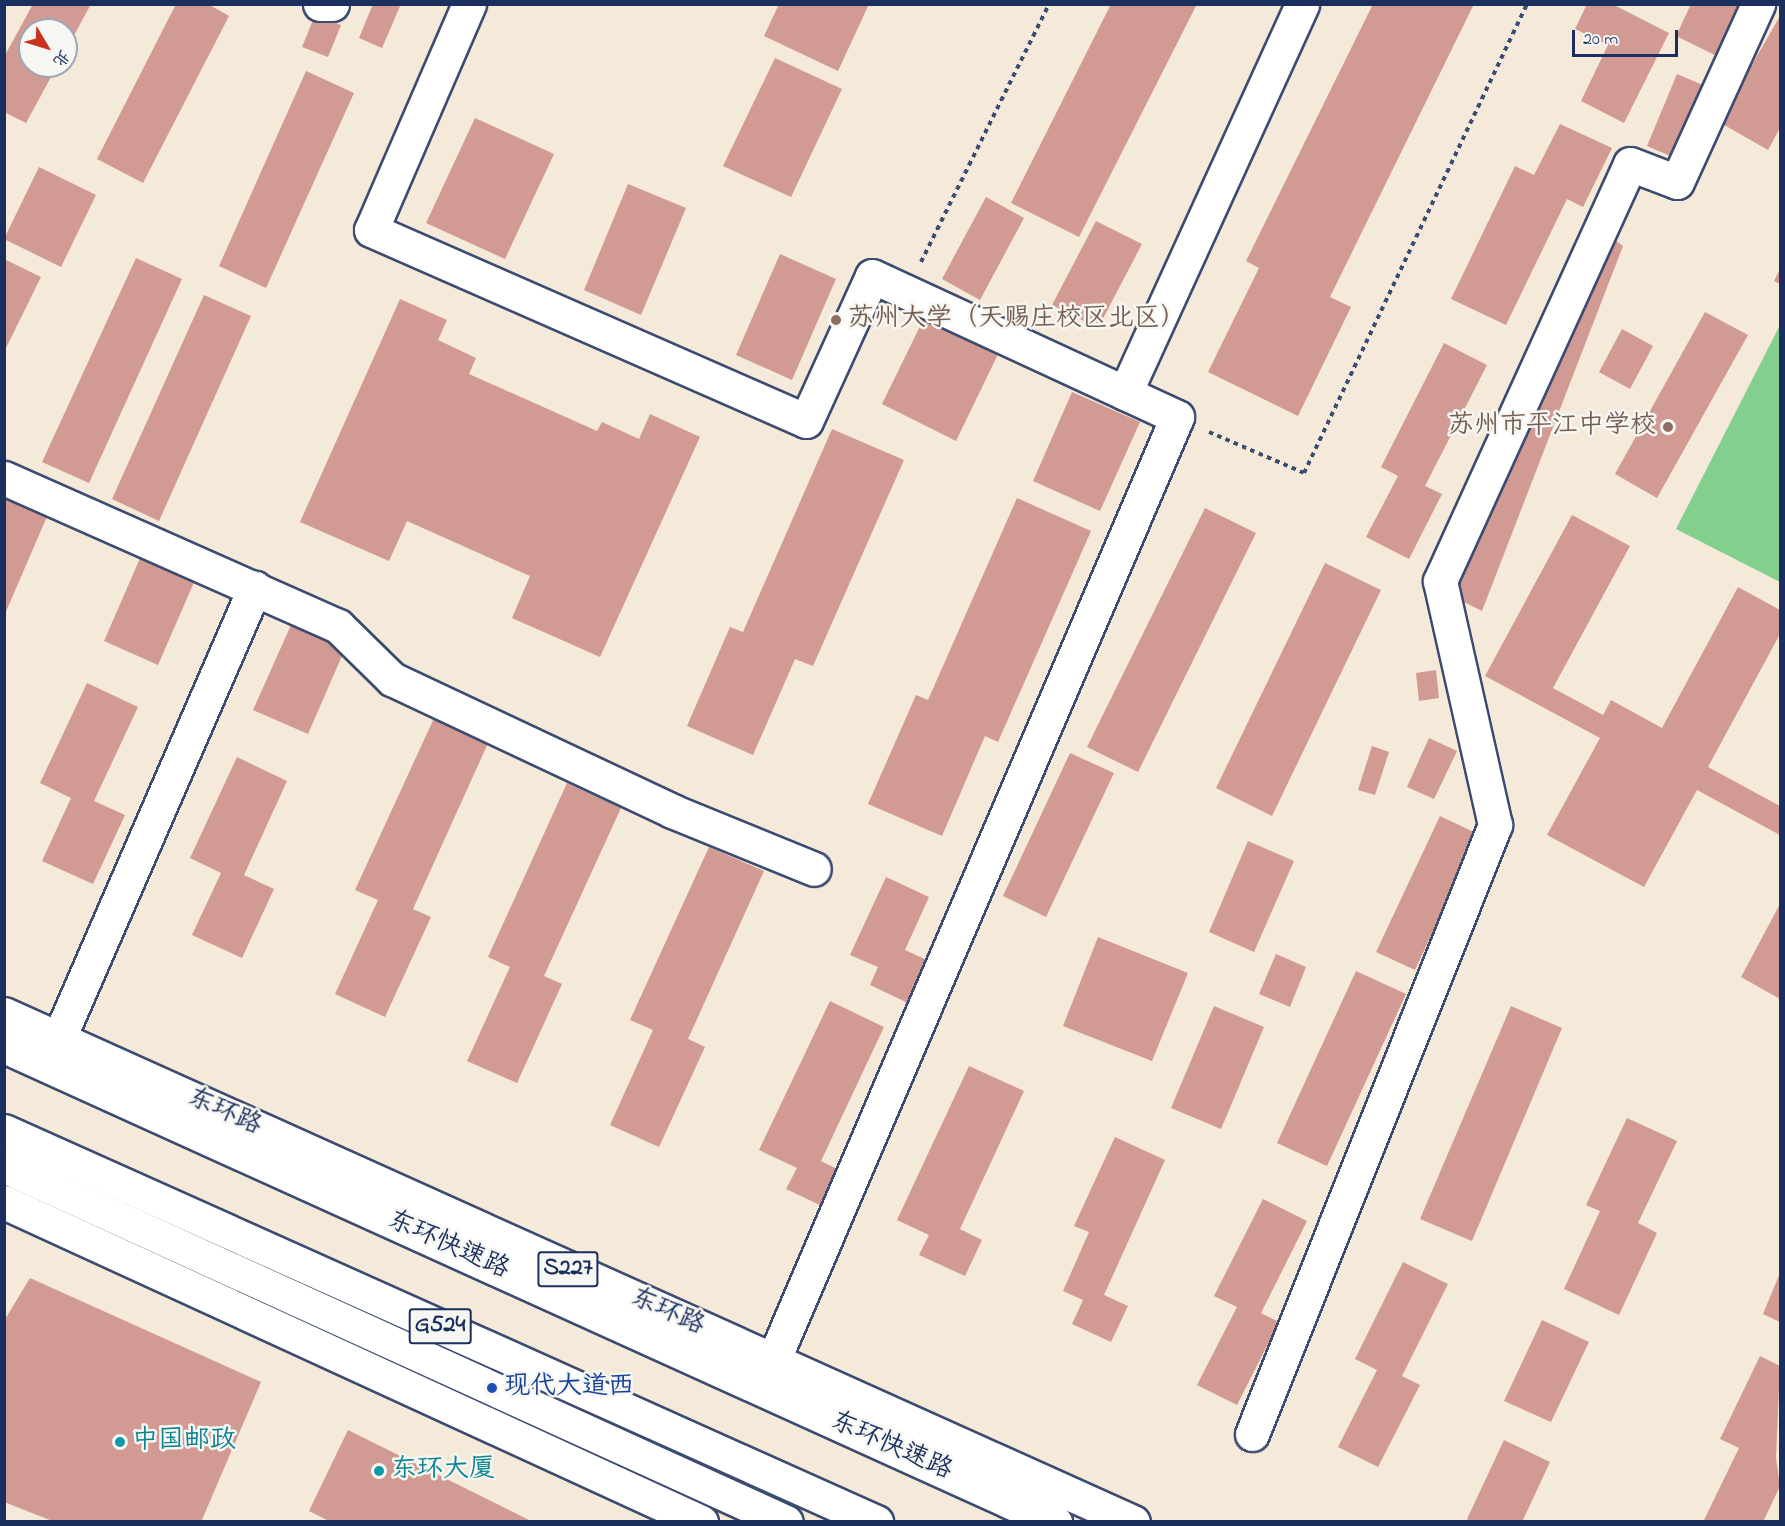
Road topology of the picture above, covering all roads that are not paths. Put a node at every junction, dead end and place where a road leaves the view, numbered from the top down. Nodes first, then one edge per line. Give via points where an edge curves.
1 (320, 4) edge
2 (332, 4) edge
3 (469, 4) edge
4 (1302, 4) edge
5 (1758, 4) edge
6 (1125, 393) junction
7 (4, 478) edge
8 (255, 588) junction
9 (814, 869) dead end
10 (4, 1014) edge
11 (59, 1038) junction
12 (4, 1046) edge
13 (4, 1131) edge
14 (4, 1166) edge
15 (4, 1202) edge
16 (773, 1361) junction
17 (1252, 1434) dead end
18 (701, 1521) edge
19 (786, 1521) edge
20 (876, 1521) edge
21 (1055, 1521) edge
22 (1133, 1521) edge

1 - 2 main road
3 - 6 main road via 371,230 806,421 872,276
4 - 6 main road
5 - 17 main road via 1677,182 1630,164 1440,581 1496,825
6 - 16 main road via 1177,417
7 - 8 main road
8 - 9 main road via 338,626 392,679 672,811
8 - 11 main road
10 - 11 main road, 东环路 / S227
11 - 16 main road, 东环路 / S227
12 - 21 main road, 东环快速路
13 - 20 main road, G524
14 - 19 main road
15 - 18 main road
16 - 22 main road, 东环路 / S227

